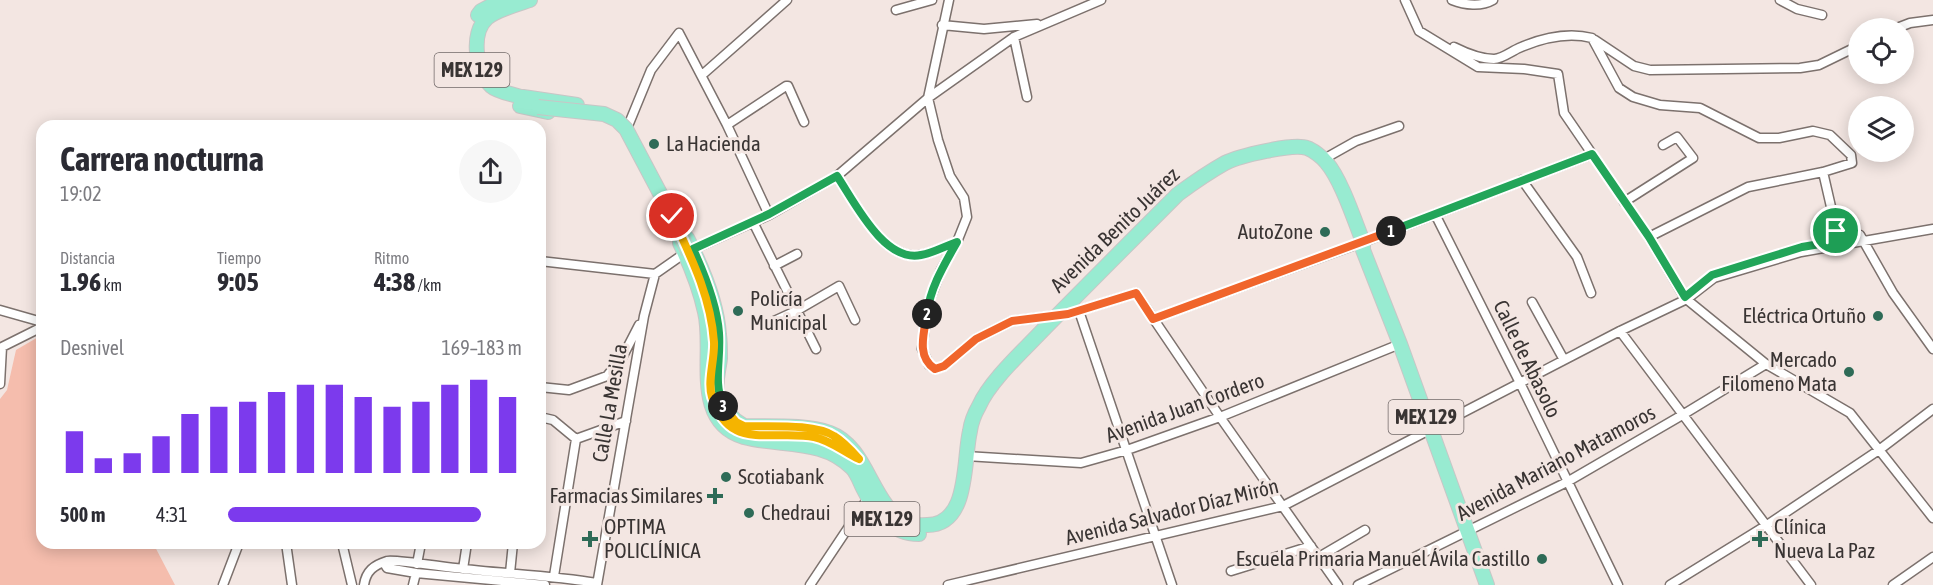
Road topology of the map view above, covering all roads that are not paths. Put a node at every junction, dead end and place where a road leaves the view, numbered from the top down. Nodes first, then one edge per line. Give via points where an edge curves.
1 (530, 0) edge
2 (787, 0) edge
3 (932, 0) edge
4 (949, 0) edge
5 (1101, 0) edge
6 (1405, 0) edge
7 (1452, 0) edge
8 (1780, 0) edge
9 (1489, 2) edge
10 (493, 4) edge
11 (896, 10) dead end
12 (1822, 15) dead end
13 (1933, 20) edge
14 (1914, 22) edge
15 (1043, 23) junction
16 (942, 25) junction
17 (1419, 31) junction
18 (1014, 37) junction
19 (1592, 38) junction
20 (1848, 51) edge
21 (702, 75) junction
22 (1027, 97) dead end
23 (928, 98) junction
24 (522, 102) junction
25 (804, 122) dead end
26 (727, 125) junction
27 (628, 126) junction
28 (1399, 126) dead end
29 (1663, 145) dead end
30 (1592, 154) junction
31 (1328, 167) junction
32 (1823, 172) junction
33 (837, 176) junction
34 (1522, 180) junction
35 (1624, 202) junction
36 (769, 214) junction
37 (1435, 214) junction
38 (753, 222) junction
39 (1933, 227) edge
40 (1649, 237) junction
41 (1862, 238) junction
42 (957, 242) junction
43 (1839, 244) junction
44 (1361, 245) junction
45 (689, 251) junction
46 (797, 255) dead end
47 (546, 262) edge
48 (774, 266) junction
49 (655, 273) junction
50 (1591, 293) dead end
51 (1685, 299) junction
52 (1532, 302) dead end
53 (0, 310) edge
54 (796, 311) junction
55 (1068, 314) junction
56 (644, 316) junction
57 (1153, 319) junction
58 (36, 320) edge
59 (855, 320) dead end
60 (772, 322) dead end
61 (36, 330) edge
62 (1620, 331) junction
63 (1400, 344) junction
64 (1, 347) edge
65 (816, 349) dead end
66 (1933, 349) edge
67 (1563, 360) junction
68 (1766, 364) junction
69 (1520, 383) junction
70 (0, 384) edge
71 (546, 388) edge
72 (1933, 409) edge
73 (1684, 414) junction
74 (1220, 417) junction
75 (546, 418) edge
76 (626, 421) junction
77 (1431, 430) junction
78 (576, 439) junction
79 (1127, 450) junction
80 (1879, 450) junction
81 (970, 456) junction
82 (856, 464) junction
83 (1567, 482) junction
84 (872, 493) junction
85 (1283, 506) junction
86 (1933, 518) edge
87 (1767, 525) junction
88 (1365, 530) dead end
89 (1467, 530) junction
90 (1156, 536) junction
91 (1311, 546) junction
92 (237, 549) edge
93 (287, 549) edge
94 (344, 549) edge
95 (420, 549) edge
96 (466, 549) edge
97 (512, 549) edge
98 (1933, 556) edge
99 (1319, 557) junction
100 (384, 563) junction
101 (417, 564) junction
102 (1231, 571) dead end
103 (416, 573) junction
104 (554, 576) junction
105 (460, 577) edge
106 (508, 580) edge
107 (352, 581) edge
108 (364, 581) edge
109 (597, 584) edge
110 (223, 585) edge
111 (292, 585) edge
112 (413, 585) edge
113 (545, 585) edge
114 (810, 585) edge
115 (948, 585) edge
116 (1173, 585) edge
117 (1338, 585) edge
118 (1358, 585) edge
119 (1487, 585) edge
120 (1618, 585) edge
121 (1670, 585) edge
122 (1811, 585) edge
123 (1893, 585) edge

1 - 10 main road, MEX 129
2 - 21 street
3 - 11 street
4 - 16 street
5 - 15 street
6 - 17 street
7 - 9 street via 1463,4
8 - 12 street
10 - 24 main road, MEX 129 via 478,31 481,73 493,87
13 - 14 street
15 - 16 street via 984,29
15 - 18 street
16 - 23 street
17 - 19 street via 1470,55 1496,59 1529,43 1556,37
17 - 30 street via 1478,67 1558,74 1564,113
18 - 22 street
18 - 23 street
19 - 20 street via 1634,66 1650,70 1800,69
19 - 32 street via 1619,88 1634,97 1660,105 1700,108 1759,138 1813,131 1830,135 1851,155 1852,163
21 - 26 street
21 - 27 street via 679,33 651,70
23 - 33 street
23 - 42 street via 950,176 964,198 967,217
24 - 27 main road, MEX 129 via 609,110
24 - 45 main road, MEX 129 via 545,112 606,119 616,124
24 - 82 main road, MEX 129, bridge via 604,114 626,129 672,216 710,311 714,344 711,394 718,414 736,430 814,437 839,448
25 - 26 street via 786,86
26 - 36 street
27 - 45 main road, MEX 129
28 - 31 street via 1356,141
29 - 35 street via 1677,137 1693,158
30 - 34 street
30 - 35 street
31 - 44 main road, MEX 129
31 - 55 main road, Avenida Benito Juárez / MEX 129 via 1306,148 1256,153 1228,162 1178,194
32 - 40 street via 1748,187
32 - 43 street
33 - 36 street
33 - 42 street via 871,228 903,255 920,255
34 - 37 street
34 - 50 street via 1577,257
35 - 40 street
36 - 38 street
37 - 44 street
37 - 69 street, Calle de Abasolo
38 - 45 street
38 - 48 street
39 - 41 street, Avenida Salvador Díaz Mirón
40 - 51 street
41 - 43 street, Avenida Salvador Díaz Mirón
41 - 66 street via 1893,293
42 - 55 street via 928,304 922,349 935,369 976,339 1012,321
43 - 51 street, Avenida Salvador Díaz Mirón via 1714,278
44 - 57 street
44 - 63 main road, MEX 129
45 - 49 street
45 - 82 main road, MEX 129 via 704,275 716,315 720,359 717,391 723,408 744,426 811,429 832,434 844,442
46 - 48 street
47 - 49 street
48 - 54 street
49 - 56 street, Calle La Mesilla
51 - 62 street, Avenida Salvador Díaz Mirón
51 - 68 street
52 - 67 street
53 - 58 street
54 - 59 street via 839,286
54 - 60 street
54 - 65 street
55 - 57 street via 1136,293
55 - 79 street
55 - 81 main road, Avenida Benito Juárez / MEX 129 via 1009,364 980,403 970,430
56 - 71 street via 624,356 607,376 569,390
56 - 76 street, Calle La Mesilla
57 - 74 street
61 - 64 street
62 - 67 street, Avenida Salvador Díaz Mirón
62 - 73 street
63 - 74 street, Avenida Juan Cordero
63 - 77 main road, MEX 129
64 - 70 street
67 - 69 street, Avenida Salvador Díaz Mirón
68 - 73 street, Avenida Mariano Matamoros
68 - 80 street via 1850,414
69 - 77 street, Avenida Salvador Díaz Mirón
69 - 83 street, Calle de Abasolo
72 - 80 street
73 - 83 street, Avenida Mariano Matamoros
73 - 87 street
74 - 79 street, Avenida Juan Cordero
74 - 85 street
75 - 78 street
76 - 78 street
76 - 109 street, Calle La Mesilla
77 - 85 street, Avenida Salvador Díaz Mirón
77 - 89 main road, MEX 129
78 - 104 street
79 - 81 street, Avenida Juan Cordero via 1081,462
79 - 90 street
80 - 86 street
80 - 87 street
81 - 84 main road, MEX 129 via 962,494 947,519 936,525 911,525
82 - 84 main road, MEX 129
83 - 89 street, Avenida Mariano Matamoros
83 - 120 street, Calle de Abasolo
84 - 114 street
85 - 90 street, Avenida Salvador Díaz Mirón
85 - 91 street
87 - 121 street
87 - 122 street
88 - 99 street
89 - 118 street, Avenida Mariano Matamoros
89 - 119 main road, MEX 129
90 - 115 street, Avenida Salvador Díaz Mirón
90 - 116 street
91 - 99 street
91 - 102 street
92 - 110 street
93 - 111 street
94 - 107 street
95 - 101 street
96 - 105 street
97 - 106 street
98 - 123 street
99 - 117 street
100 - 101 street via 388,560
100 - 103 street via 387,568
100 - 108 street via 374,565
101 - 105 street
103 - 105 street
103 - 112 street
104 - 106 street
104 - 109 street
105 - 106 street
106 - 113 street
107 - 108 street

